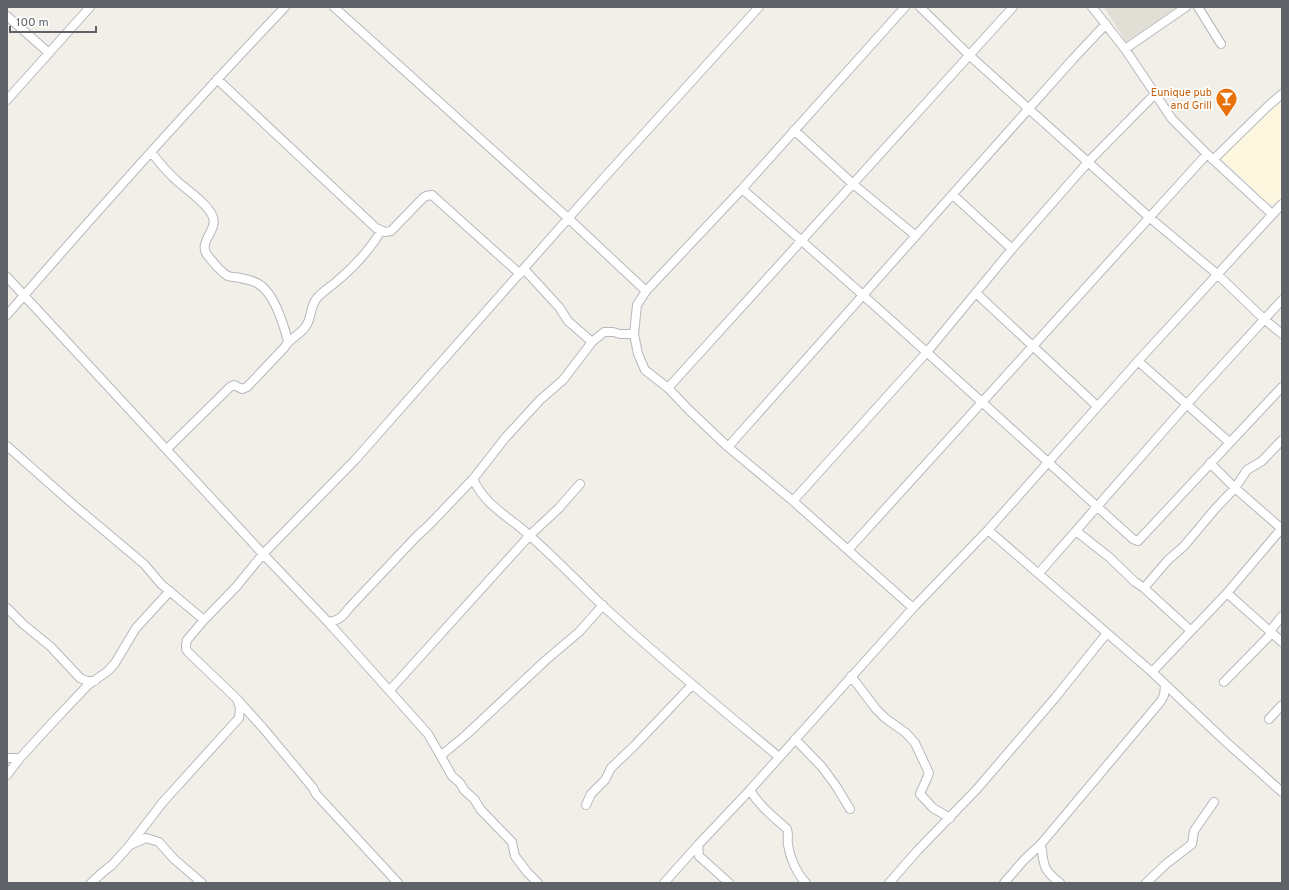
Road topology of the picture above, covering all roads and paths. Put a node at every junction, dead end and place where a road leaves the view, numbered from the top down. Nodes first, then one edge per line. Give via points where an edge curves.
1 (90, 7) edge
2 (285, 7) edge
3 (334, 7) edge
4 (759, 7) edge
5 (905, 7) edge
6 (920, 7) edge
7 (1013, 7) edge
8 (1092, 7) edge
9 (1186, 7) edge
10 (1198, 7) edge
11 (7, 16) edge
12 (1106, 24) junction
13 (1221, 44) dead end
14 (1125, 49) junction
15 (49, 53) junction
16 (969, 55) junction
17 (216, 79) junction
18 (1156, 94) junction
19 (1282, 94) edge
20 (7, 100) edge
21 (1030, 108) junction
22 (794, 130) junction
23 (151, 152) junction
24 (1207, 154) junction
25 (1213, 160) junction
26 (1089, 161) junction
27 (854, 184) junction
28 (742, 189) junction
29 (953, 195) junction
30 (1282, 204) edge
31 (1272, 214) junction
32 (1150, 216) junction
33 (568, 218) junction
34 (381, 231) junction
35 (916, 236) junction
36 (802, 240) junction
37 (1012, 249) junction
38 (522, 272) junction
39 (1217, 274) junction
40 (7, 277) edge
41 (646, 291) junction
42 (976, 293) junction
43 (863, 294) junction
44 (23, 296) junction
45 (1282, 300) edge
46 (7, 315) edge
47 (1265, 320) junction
48 (634, 334) junction
49 (1282, 334) edge
50 (288, 341) junction
51 (592, 342) junction
52 (1033, 346) junction
53 (927, 352) junction
54 (1138, 361) junction
55 (1282, 387) edge
56 (668, 388) junction
57 (982, 401) junction
58 (1187, 404) junction
59 (1098, 406) junction
60 (1282, 440) edge
61 (1229, 442) junction
62 (7, 446) edge
63 (728, 446) junction
64 (167, 449) junction
65 (1048, 462) junction
66 (1210, 463) junction
67 (473, 479) junction
68 (580, 484) dead end
69 (1235, 488) junction
70 (792, 501) junction
71 (1098, 508) junction
72 (1282, 529) edge
73 (988, 530) junction
74 (1076, 531) junction
75 (530, 535) junction
76 (848, 550) junction
77 (263, 554) junction
78 (1039, 573) junction
79 (1144, 588) junction
80 (170, 591) junction
81 (1227, 593) junction
82 (603, 605) junction
83 (7, 608) edge
84 (912, 608) junction
85 (1282, 616) edge
86 (204, 620) junction
87 (328, 622) junction
88 (1190, 630) junction
89 (1271, 632) junction
90 (1107, 633) junction
91 (1282, 642) edge
92 (1152, 672) junction
93 (851, 676) junction
94 (95, 681) junction
95 (1224, 682) dead end
96 (692, 685) junction
97 (1165, 685) junction
98 (390, 690) junction
99 (237, 699) junction
100 (1282, 704) edge
101 (1269, 719) dead end
102 (794, 739) junction
103 (439, 753) junction
104 (779, 757) junction
105 (7, 758) edge
106 (20, 758) junction
107 (7, 775) edge
108 (750, 790) junction
109 (1282, 792) edge
110 (1214, 802) dead end
111 (586, 805) dead end
112 (850, 809) dead end
113 (950, 818) junction
114 (1040, 844) junction
115 (129, 846) junction
116 (698, 846) junction
117 (91, 883) edge
118 (202, 883) edge
119 (398, 883) edge
120 (538, 883) edge
121 (664, 883) edge
122 (729, 883) edge
123 (806, 883) edge
124 (890, 883) edge
125 (1004, 883) edge
126 (1060, 883) edge
127 (1146, 883) edge

1 - 15 street
2 - 17 street
3 - 33 street
4 - 33 street
5 - 22 street
6 - 16 street
7 - 16 street
8 - 12 street
9 - 14 street
10 - 13 street
11 - 15 street
12 - 14 street
12 - 21 street
14 - 18 street
15 - 20 street
16 - 21 street
16 - 27 street
17 - 23 street
17 - 34 street
18 - 24 street via 1172,119
18 - 26 street
19 - 25 street
21 - 26 street
21 - 29 street
22 - 27 street
22 - 28 street
23 - 44 street
23 - 50 street via 173,178 212,214 214,222 204,244 207,256 227,276 250,280 265,289 274,304
24 - 25 street
24 - 32 street
25 - 31 street
26 - 32 street
26 - 37 street
27 - 35 street
27 - 36 street
28 - 36 street
28 - 41 street
29 - 35 street
29 - 37 street
30 - 31 street
31 - 39 street
32 - 39 street
32 - 52 street
33 - 38 street
33 - 41 street
34 - 38 street via 391,230 423,198 432,195
34 - 50 street via 355,266 317,297 312,304 306,327
35 - 43 street
36 - 43 street
36 - 56 street
37 - 42 street
38 - 51 street via 559,307 568,321
38 - 77 street via 355,460
39 - 47 street
39 - 54 street
40 - 44 street
41 - 48 street via 637,305
42 - 52 street
42 - 53 street
43 - 53 street
43 - 63 street
44 - 46 street
44 - 64 street
45 - 47 street
47 - 49 street
47 - 58 street
48 - 51 street via 604,332
48 - 56 street via 638,354 645,370
50 - 64 street via 247,387 230,387
51 - 67 street via 563,380 540,400 506,437
52 - 57 street
52 - 59 street
53 - 57 street
53 - 70 street
54 - 58 street
54 - 59 street
55 - 61 street
56 - 63 street
57 - 65 street
57 - 76 street
58 - 61 street
58 - 71 street
59 - 65 street
60 - 69 street via 1262,461 1247,470
61 - 66 street
62 - 80 street via 144,564
63 - 70 street
64 - 77 street
65 - 71 street
65 - 73 street
66 - 69 street
66 - 71 street via 1138,541
67 - 75 street via 478,491 491,505
67 - 87 street via 343,616 336,621
68 - 75 street
69 - 72 street
69 - 79 street
70 - 76 street
71 - 74 street
72 - 81 street
73 - 78 street
73 - 84 street
74 - 78 street
74 - 79 street
75 - 82 street
75 - 98 street
76 - 84 street
77 - 86 street
77 - 87 street
78 - 90 street
79 - 88 street
80 - 86 street
80 - 94 street via 136,628 108,671
81 - 88 street
81 - 89 street
82 - 96 street
82 - 103 street via 579,632 468,734 443,754
83 - 94 street via 51,647 80,678
84 - 93 street
85 - 89 street
86 - 99 street via 187,640 186,649
87 - 98 street
88 - 92 street
89 - 91 street
89 - 95 street
90 - 92 street
90 - 113 street via 1055,698
92 - 97 street
93 - 102 street
93 - 113 street via 876,709 915,743 928,773 920,794 933,808
94 - 106 street via 84,689
96 - 104 street
96 - 111 street via 611,768 605,780 591,794
97 - 109 street
97 - 114 street via 1161,700
98 - 103 street via 428,734
99 - 115 street via 240,708 239,718 163,802
99 - 119 street via 329,808
100 - 101 street
102 - 104 street
102 - 112 street via 822,767
103 - 120 street via 452,776 512,842 515,856
104 - 108 street
105 - 106 street
106 - 107 street
108 - 116 street
108 - 123 street via 760,804 787,829 790,851
110 - 127 street via 1194,831 1192,844
113 - 124 street
114 - 125 street
114 - 126 street via 1043,865 1049,875
115 - 117 street
115 - 118 street via 146,838 159,842
116 - 121 street
116 - 122 street via 699,856

